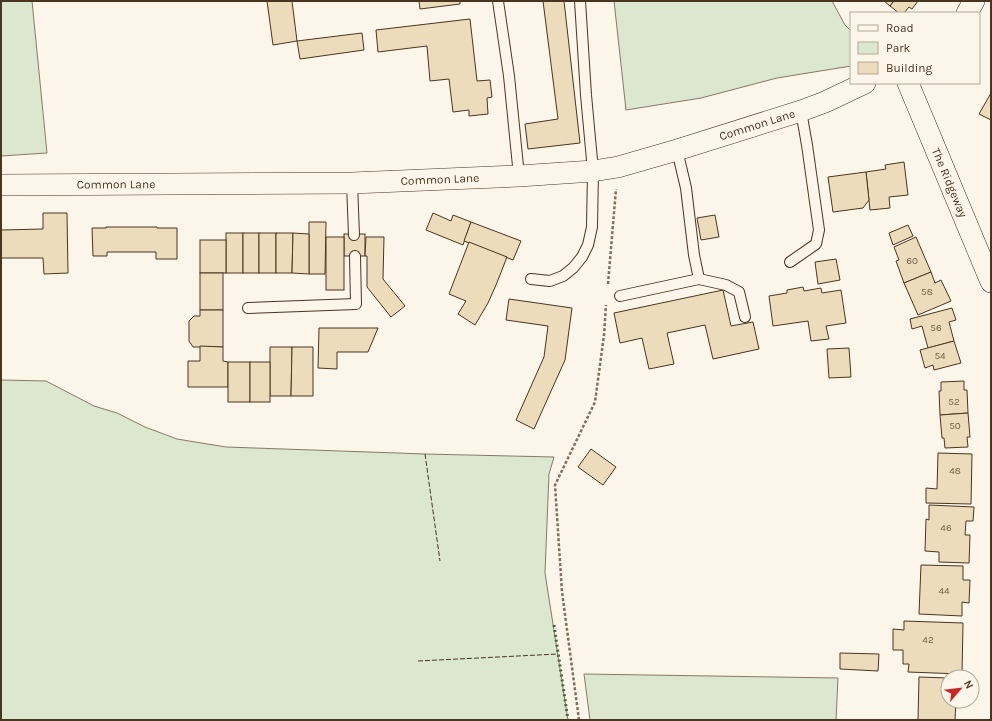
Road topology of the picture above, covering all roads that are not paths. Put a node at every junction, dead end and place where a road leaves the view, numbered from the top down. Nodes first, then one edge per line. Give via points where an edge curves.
1 (498, 1) edge
2 (580, 1) edge
3 (974, 1) edge
4 (968, 12) edge
5 (863, 84) edge
6 (908, 84) edge
7 (801, 111) junction
8 (677, 150) junction
9 (593, 171) junction
10 (519, 176) junction
11 (352, 183) junction
12 (1, 185) edge
13 (354, 235) dead end
14 (355, 256) dead end
15 (790, 262) dead end
16 (531, 279) dead end
17 (699, 279) junction
18 (991, 282) edge
19 (620, 296) dead end
20 (248, 308) dead end
21 (745, 317) dead end

1 - 10 lane
2 - 9 lane
3 - 4 street
5 - 7 street, Common Lane
6 - 18 street, The Ridgeway
7 - 8 street, Common Lane
7 - 15 lane via 819,230 816,244
8 - 9 street, Common Lane via 618,167
8 - 17 lane via 686,188
9 - 10 street, Common Lane
9 - 16 lane via 592,227 582,257 563,276 550,281
10 - 11 street, Common Lane
11 - 12 street, Common Lane
11 - 13 lane
14 - 20 lane via 356,304
17 - 19 lane
17 - 21 lane via 726,285 739,292

